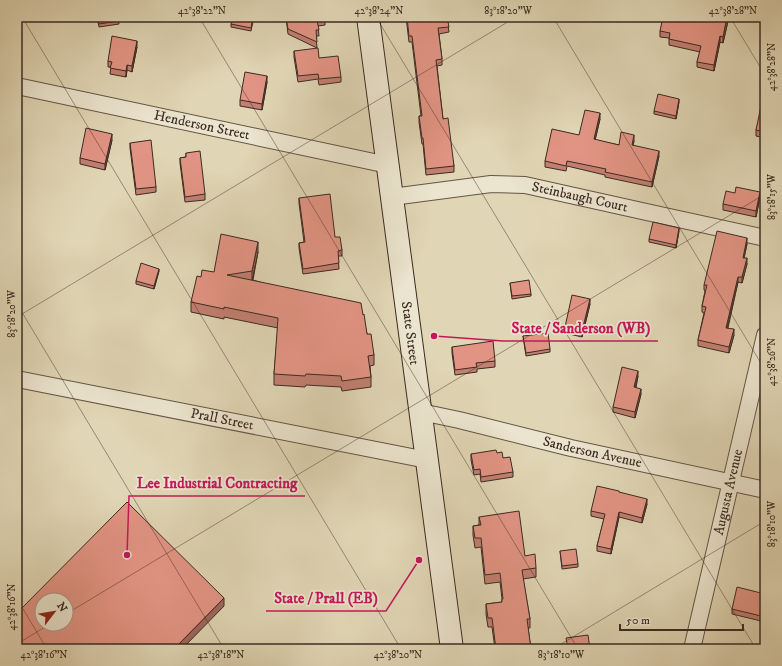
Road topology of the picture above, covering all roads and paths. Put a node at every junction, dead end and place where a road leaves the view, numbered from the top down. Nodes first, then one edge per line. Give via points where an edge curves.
1 (368, 17) edge
2 (17, 86) edge
3 (388, 165) junction
4 (392, 197) junction
5 (765, 238) edge
6 (765, 335) edge
7 (17, 379) edge
8 (421, 412) junction
9 (427, 460) junction
10 (731, 482) junction
11 (765, 490) edge
12 (452, 649) edge
13 (692, 649) edge

1 - 3 main road, State Street
2 - 3 street, Henderson Street
3 - 4 main road, State Street
4 - 5 street, Steinbaugh Court via 491,184 525,185
4 - 8 main road, State Street
6 - 10 street, Augusta Avenue
7 - 9 street, Prall Street
8 - 9 main road, State Street
8 - 10 street, Sanderson Avenue via 571,448
9 - 12 main road, State Street
10 - 11 street, Sanderson Avenue
10 - 13 street, Augusta Avenue

